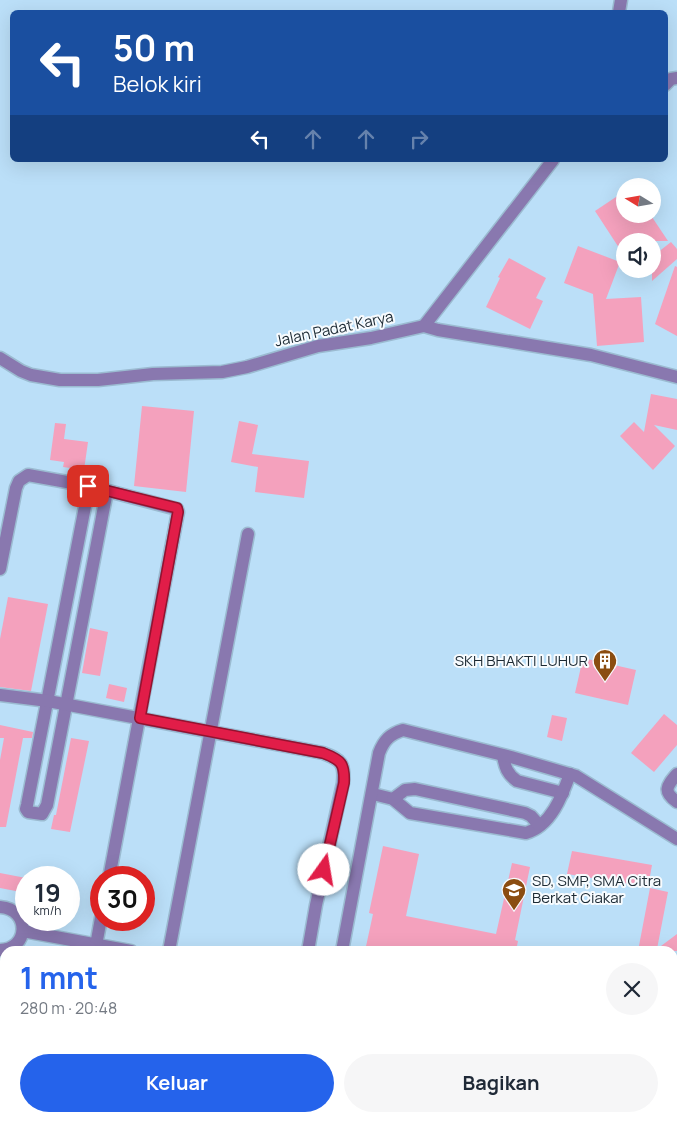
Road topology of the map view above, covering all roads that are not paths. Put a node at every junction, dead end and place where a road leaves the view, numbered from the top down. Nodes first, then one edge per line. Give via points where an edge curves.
1 (551, 162) edge
2 (424, 326) junction
3 (0, 358) edge
4 (677, 377) edge
5 (88, 486) junction
6 (108, 491) junction
7 (248, 534) dead end
8 (0, 569) edge
9 (0, 695) edge
10 (48, 701) junction
11 (66, 704) junction
12 (140, 718) junction
13 (211, 732) junction
14 (503, 756) junction
15 (570, 774) junction
16 (677, 774) edge
17 (563, 793) junction
18 (373, 794) junction
19 (393, 799) junction
20 (677, 802) edge
21 (539, 825) junction
22 (677, 839) edge
23 (111, 866) edge
24 (0, 908) edge
25 (15, 912) edge
26 (23, 931) joint
27 (98, 931) edge
28 (13, 946) edge
29 (87, 946) edge
30 (95, 946) edge
31 (170, 946) edge
32 (309, 946) edge
33 (343, 946) edge

1 - 2 street
2 - 3 street, Jalan Padat Karya via 318,346 222,372 60,380 31,375
2 - 4 street, Jalan Padat Karya via 591,355
5 - 6 street
5 - 8 street via 35,476 19,481
5 - 10 street
6 - 11 street
6 - 12 street via 177,508 178,512
7 - 13 street
9 - 10 street
10 - 11 street
10 - 11 street via 28,812 44,813 47,805
11 - 12 street
12 - 13 street
12 - 23 street
13 - 31 street
13 - 32 street via 323,753 341,763 344,783
14 - 15 street
14 - 17 street via 505,768 517,781
14 - 18 street via 403,730 393,733 382,746
15 - 17 street
15 - 22 street
16 - 20 street via 667,790
17 - 21 street via 546,820
18 - 19 street
18 - 33 street
19 - 21 street via 410,813 466,824 526,833
19 - 21 street via 405,790 415,789 525,812
24 - 25 street
26 - 28 street
26 - 29 street
27 - 30 street

